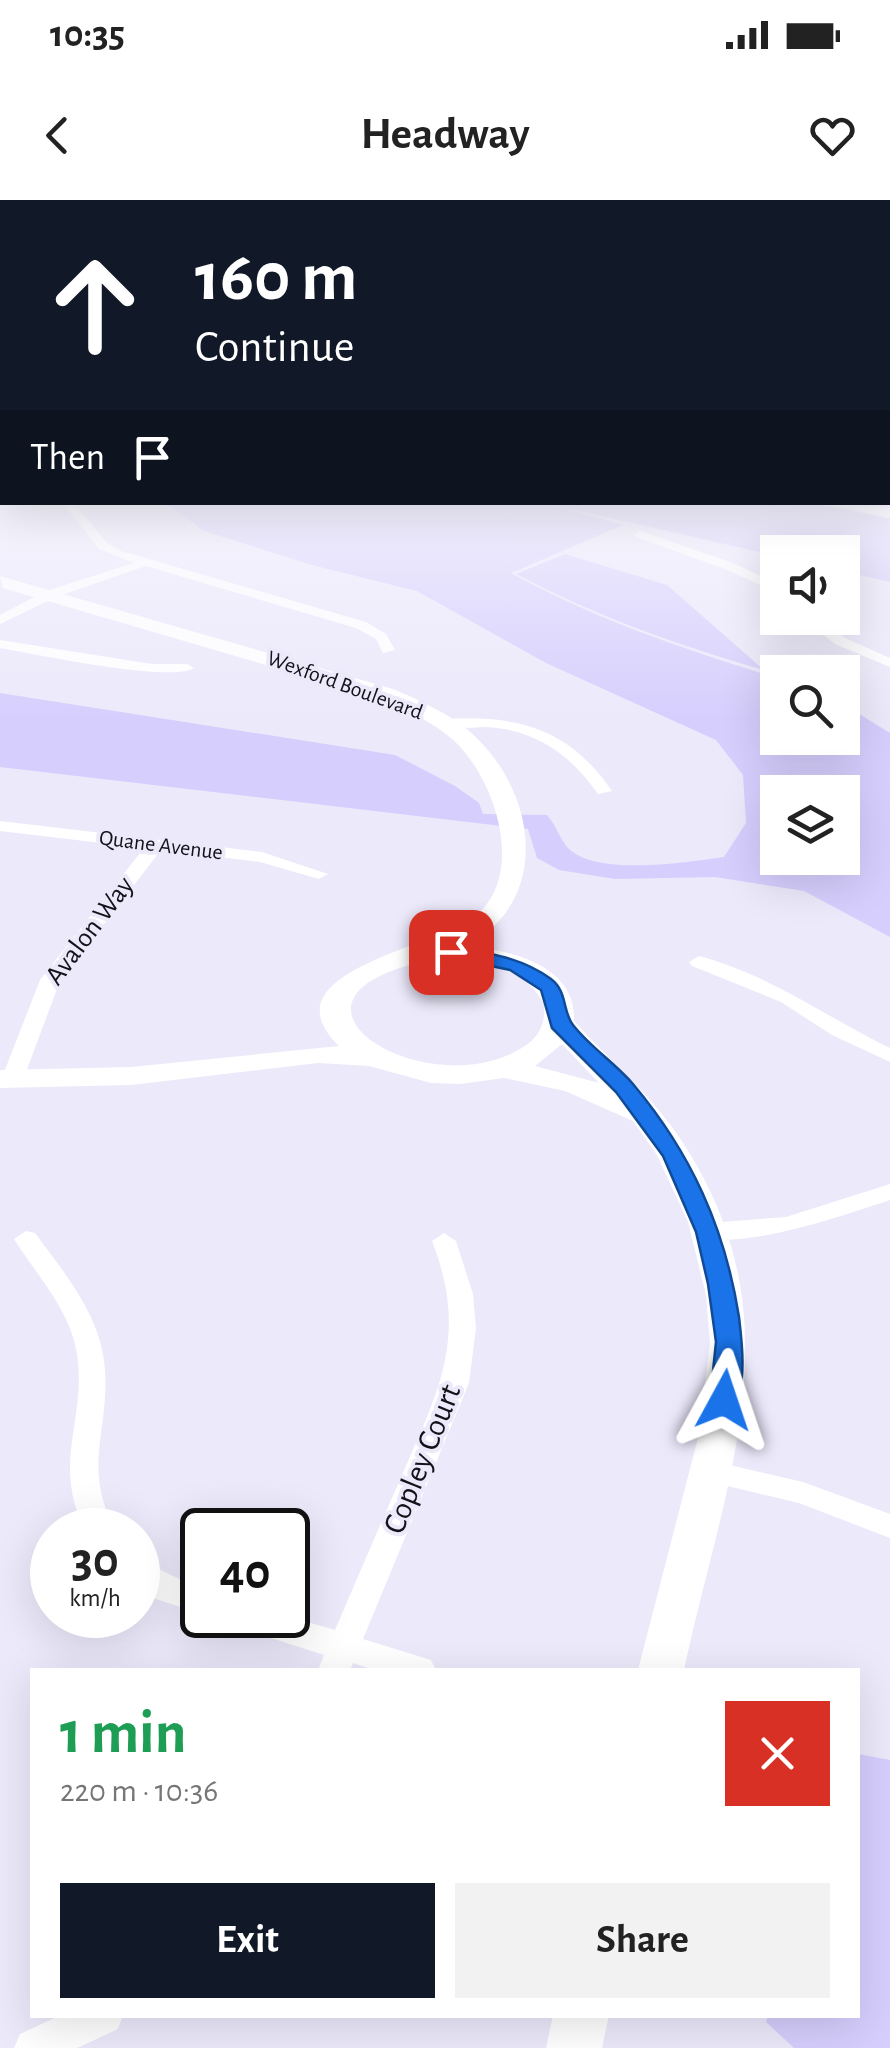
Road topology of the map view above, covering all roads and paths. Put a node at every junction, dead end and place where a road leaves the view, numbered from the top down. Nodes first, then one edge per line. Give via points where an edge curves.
1 (106, 547) edge
2 (675, 547) edge
3 (142, 564) junction
4 (0, 566) edge
5 (760, 580) edge
6 (0, 582) edge
7 (51, 594) junction
8 (0, 620) edge
9 (832, 635) edge
10 (0, 644) edge
11 (388, 650) dead end
12 (890, 663) edge
13 (187, 668) dead end
14 (444, 724) junction
15 (604, 791) dead end
16 (0, 826) edge
17 (157, 844) junction
18 (319, 874) dead end
19 (506, 901) junction
20 (426, 953) junction
21 (699, 962) dead end
22 (516, 965) junction
23 (336, 1012) junction
24 (560, 1024) junction
25 (372, 1056) junction
26 (890, 1056) edge
27 (246, 1059) junction
28 (502, 1068) junction
29 (6, 1079) edge
30 (644, 1116) junction
31 (890, 1192) edge
32 (709, 1232) junction
33 (26, 1239) dead end
34 (444, 1241) dead end
35 (712, 1472) junction
36 (90, 1508) edge
37 (890, 1526) edge
38 (292, 1638) edge
39 (339, 1658) edge
40 (406, 1668) edge
41 (661, 1668) edge
42 (98, 2018) edge
43 (580, 2018) edge
44 (34, 2048) edge
45 (574, 2048) edge

1 - 3 street
2 - 5 street
3 - 7 street
3 - 11 street via 361,625 382,636
4 - 7 street, Wexford Boulevard
6 - 7 street, Wexford Boulevard
7 - 8 street
7 - 14 street, Wexford Boulevard via 353,682
9 - 12 street
10 - 13 street
14 - 15 street via 492,721 530,728 582,762
14 - 19 street, Wexford Boulevard via 488,768 507,820 515,847
16 - 17 street, Quane Avenue
17 - 18 street, Quane Avenue via 262,857
17 - 29 street, Avalon Way via 50,980
19 - 20 street via 472,934
19 - 22 street, Wexford Boulevard via 505,938
20 - 22 street via 476,954
20 - 23 street via 368,970 344,989
21 - 26 street via 788,998
22 - 24 street via 548,986
23 - 25 street via 345,1036
23 - 27 street via 305,1034
24 - 28 street via 540,1049
24 - 30 street
25 - 27 street
25 - 28 street via 434,1073
27 - 29 street via 131,1076
28 - 30 street via 575,1084
30 - 32 street via 674,1155
31 - 32 street via 788,1226
32 - 35 street via 729,1342
33 - 36 street via 87,1337 92,1369 80,1456
34 - 39 street, Copley Court via 465,1309 455,1383
35 - 37 street via 803,1493
35 - 41 street
38 - 39 street
39 - 40 street
42 - 44 street
43 - 45 street

